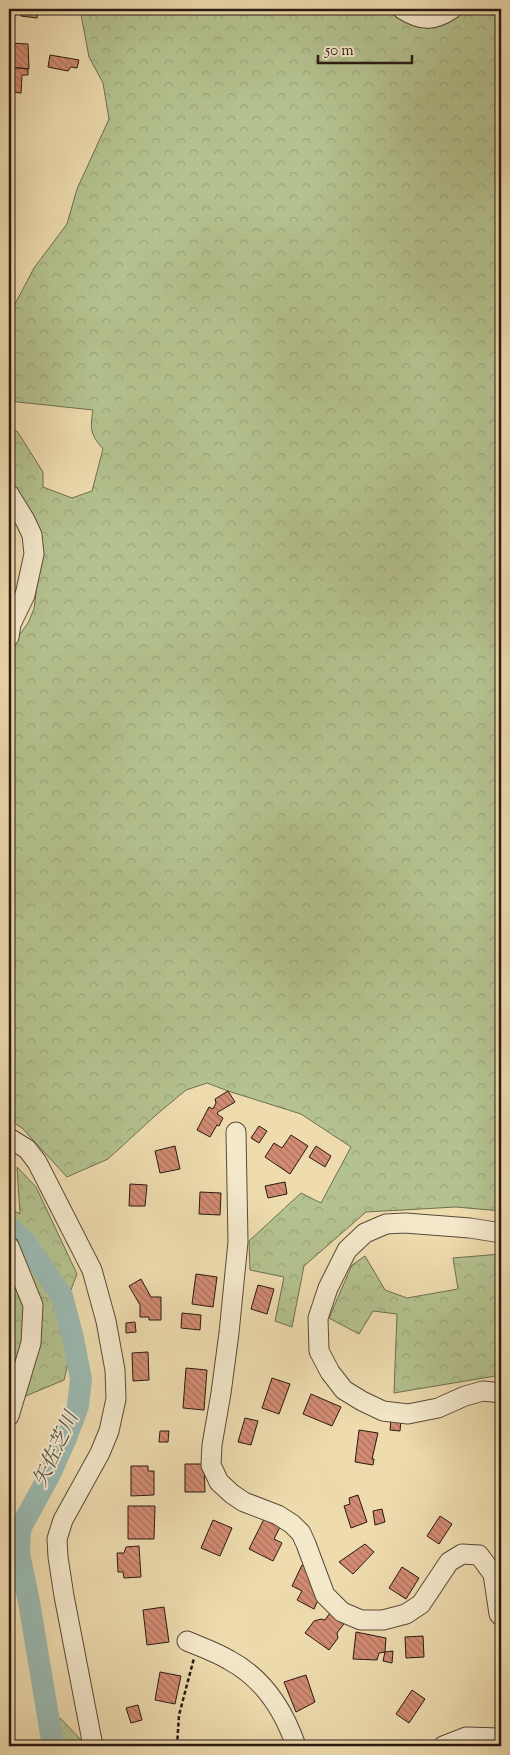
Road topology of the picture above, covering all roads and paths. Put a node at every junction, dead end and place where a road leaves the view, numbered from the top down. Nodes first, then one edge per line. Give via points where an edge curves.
1 (402, 9) edge
2 (452, 9) edge
3 (9, 494) edge
4 (9, 637) edge
5 (236, 1132) dead end
6 (9, 1138) edge
7 (501, 1233) edge
8 (9, 1246) edge
9 (501, 1393) edge
10 (9, 1416) edge
11 (501, 1616) edge
12 (192, 1643) joint
13 (501, 1738) edge
14 (93, 1746) edge
15 (177, 1746) edge
16 (296, 1746) edge
17 (443, 1746) edge

1 - 2 street via 415,17 431,20
3 - 4 street via 32,535 34,554 25,595
5 - 11 street via 238,1242 227,1350 212,1445 212,1465 219,1482 244,1502 278,1515 301,1533 325,1594 342,1612 361,1620 383,1620 406,1614 421,1604 449,1562 462,1554 479,1555 493,1574
6 - 14 street via 27,1149 37,1162 92,1270 115,1370 116,1399 109,1431 63,1520 57,1539 64,1596
7 - 9 street via 405,1223 386,1224 365,1233 347,1250 328,1288 318,1318 319,1351 330,1372 344,1390 383,1411 408,1414 438,1408 484,1391
8 - 10 street via 33,1305 31,1343
12 - 15 path
12 - 16 street via 229,1660 256,1679 290,1728
13 - 17 street via 466,1737

